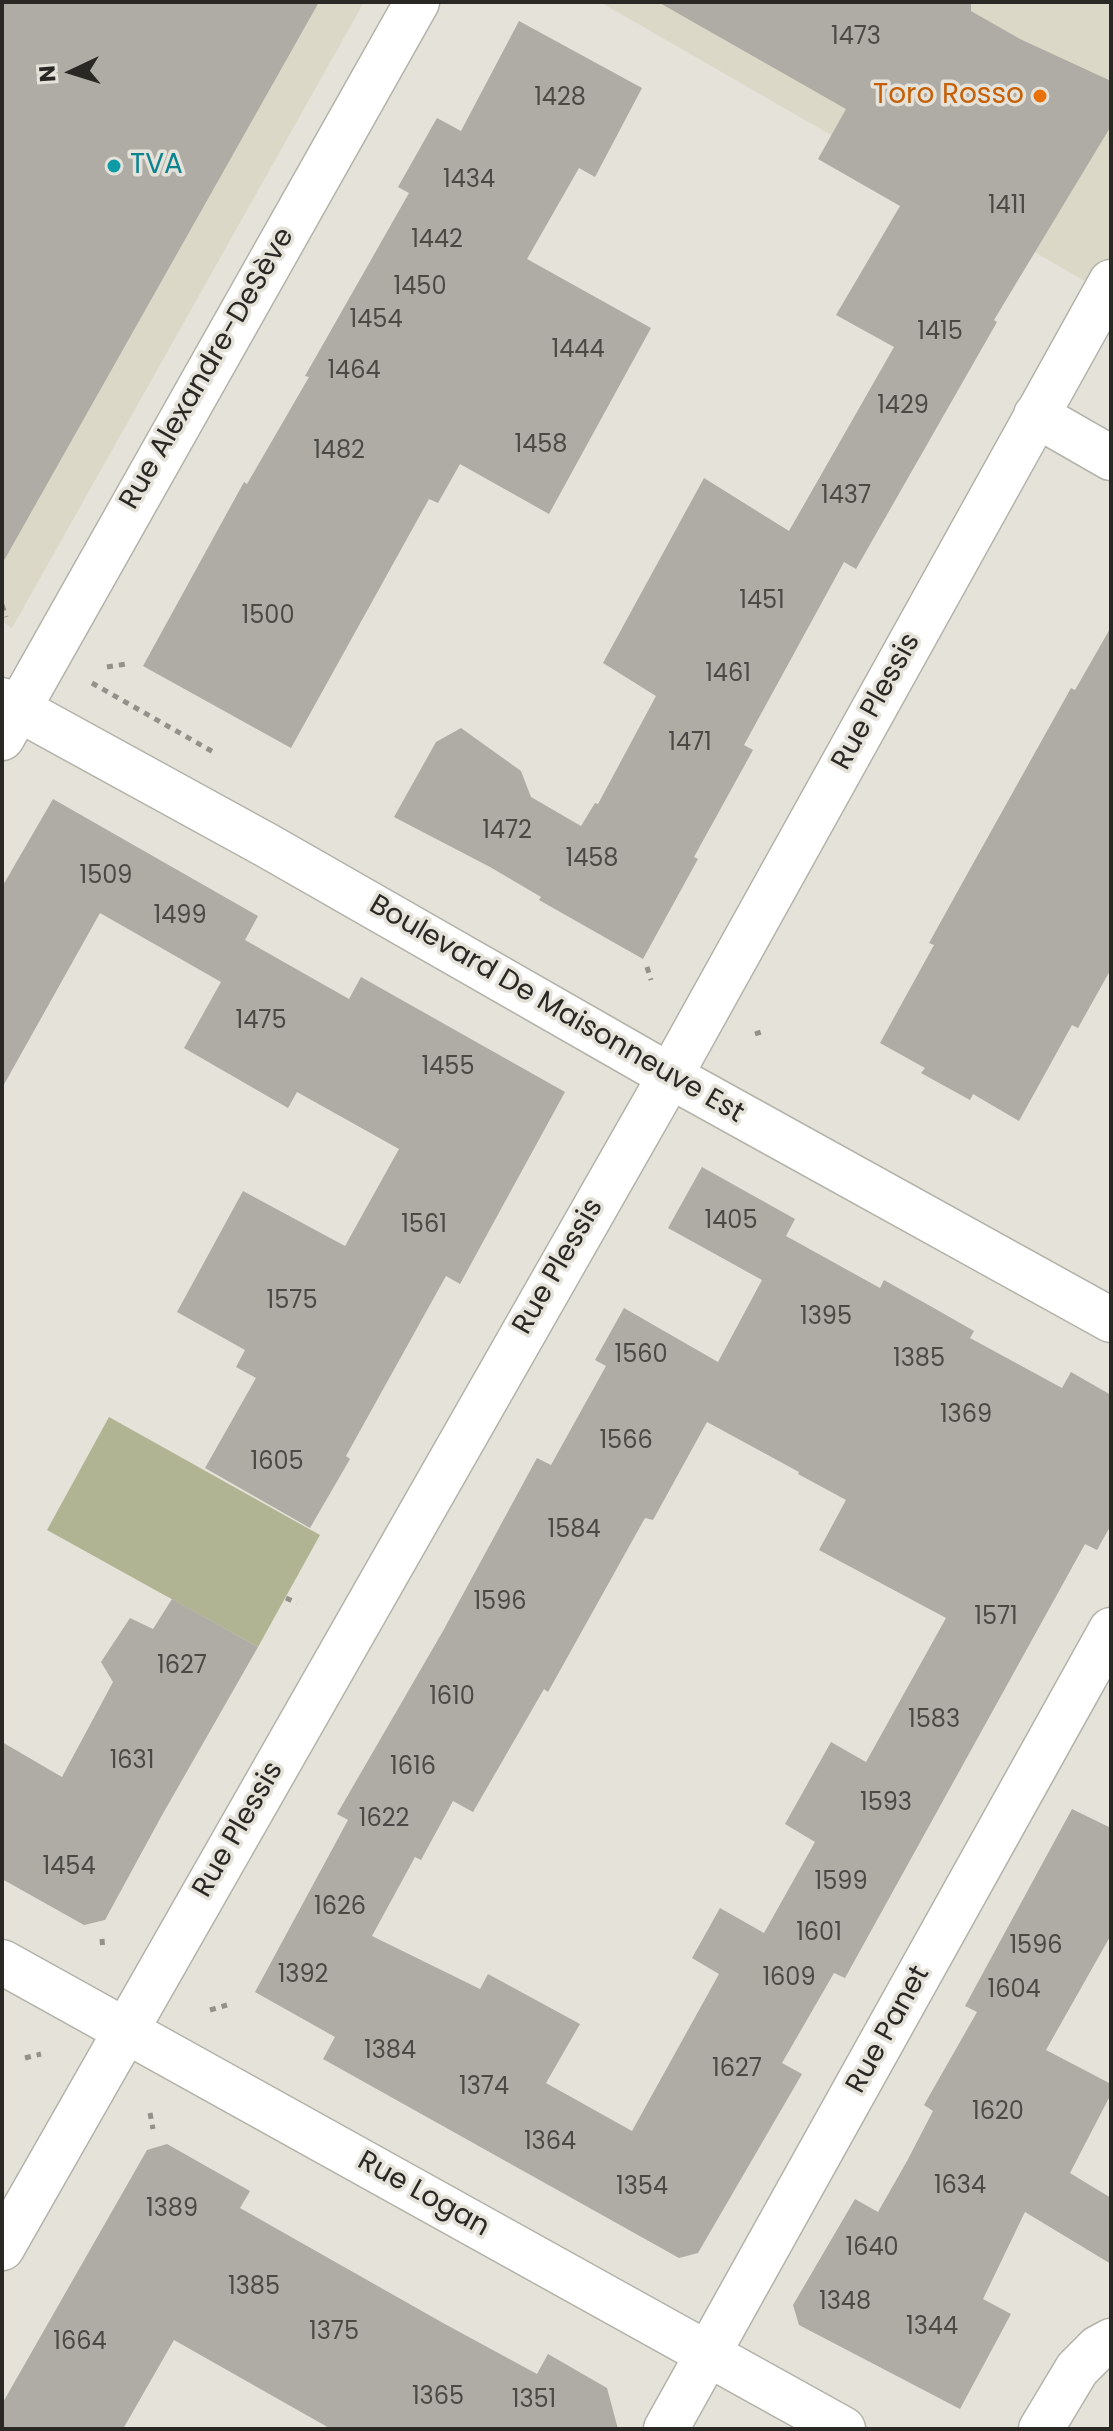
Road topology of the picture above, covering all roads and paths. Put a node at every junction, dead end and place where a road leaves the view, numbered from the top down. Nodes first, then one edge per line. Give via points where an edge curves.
1 (417, 2) edge
2 (1111, 282) edge
3 (1036, 415) junction
4 (1111, 458) edge
5 (2, 605) edge
6 (6, 617) dead end
7 (126, 664) dead end
8 (107, 667) dead end
9 (7, 716) edge
10 (647, 967) dead end
11 (651, 980) dead end
12 (764, 1031) dead end
13 (755, 1034) dead end
14 (670, 1076) junction
15 (1111, 1320) edge
16 (286, 1598) dead end
17 (297, 1603) dead end
18 (1111, 1630) edge
19 (102, 1939) dead end
20 (103, 1951) dead end
21 (2, 1962) edge
22 (227, 2005) dead end
23 (210, 2010) dead end
24 (125, 2030) junction
25 (41, 2054) dead end
26 (25, 2058) dead end
27 (150, 2113) dead end
28 (153, 2129) dead end
29 (2, 2248) edge
30 (1111, 2341) edge
31 (708, 2356) junction
32 (666, 2429) edge
33 (843, 2429) edge
34 (1041, 2429) edge

1 - 9 street, Rue Alexandre-DeSève
2 - 3 street, Rue Plessis
3 - 4 street
3 - 14 street, Rue Plessis
5 - 6 path
7 - 8 path
9 - 14 street, Boulevard De Maisonneuve Est via 268,846
10 - 11 path
12 - 13 path
14 - 15 street, Boulevard De Maisonneuve Est
14 - 24 street, Rue Plessis
16 - 17 path
18 - 31 street, Rue Panet
19 - 20 path
21 - 24 street, Rue Logan
22 - 23 path
24 - 29 street, Rue Plessis
24 - 31 street, Rue Logan
25 - 26 path
27 - 28 path
30 - 34 street via 1077,2369
31 - 32 street, Rue Panet
31 - 33 street, Rue Logan

